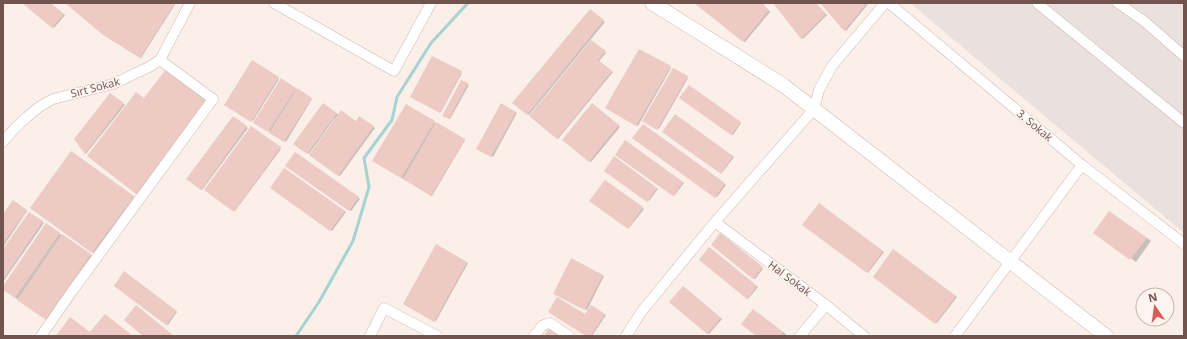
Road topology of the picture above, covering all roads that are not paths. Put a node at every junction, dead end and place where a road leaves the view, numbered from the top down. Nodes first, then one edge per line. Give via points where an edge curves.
1 (190, 3) edge
2 (274, 3) edge
3 (431, 3) edge
4 (652, 3) edge
5 (885, 3) edge
6 (889, 3) edge
7 (1038, 3) edge
8 (1118, 3) edge
9 (1184, 56) edge
10 (160, 60) junction
11 (814, 109) junction
12 (1184, 123) edge
13 (3, 142) edge
14 (1082, 166) junction
15 (715, 222) junction
16 (1184, 244) edge
17 (1010, 262) junction
18 (826, 305) junction
19 (41, 336) edge
20 (370, 336) edge
21 (437, 336) edge
22 (534, 336) edge
23 (569, 336) edge
24 (626, 336) edge
25 (800, 336) edge
26 (864, 336) edge
27 (954, 336) edge
28 (1106, 336) edge

1 - 10 street
2 - 3 street via 394,71
4 - 11 street via 783,85
5 - 11 street via 832,66 819,90
6 - 14 street, 3. Sokak
7 - 12 street
8 - 9 street
10 - 13 street, Sırt Sokak via 113,84 53,99 27,117
10 - 19 street via 213,99
11 - 15 street
11 - 17 street
14 - 16 street, 3. Sokak
14 - 17 street
15 - 18 street, Hal Sokak
15 - 24 street via 642,311
17 - 27 street
17 - 28 street
18 - 25 street
18 - 26 street, Hal Sokak
20 - 21 street via 384,308
22 - 23 street via 543,325 550,323

